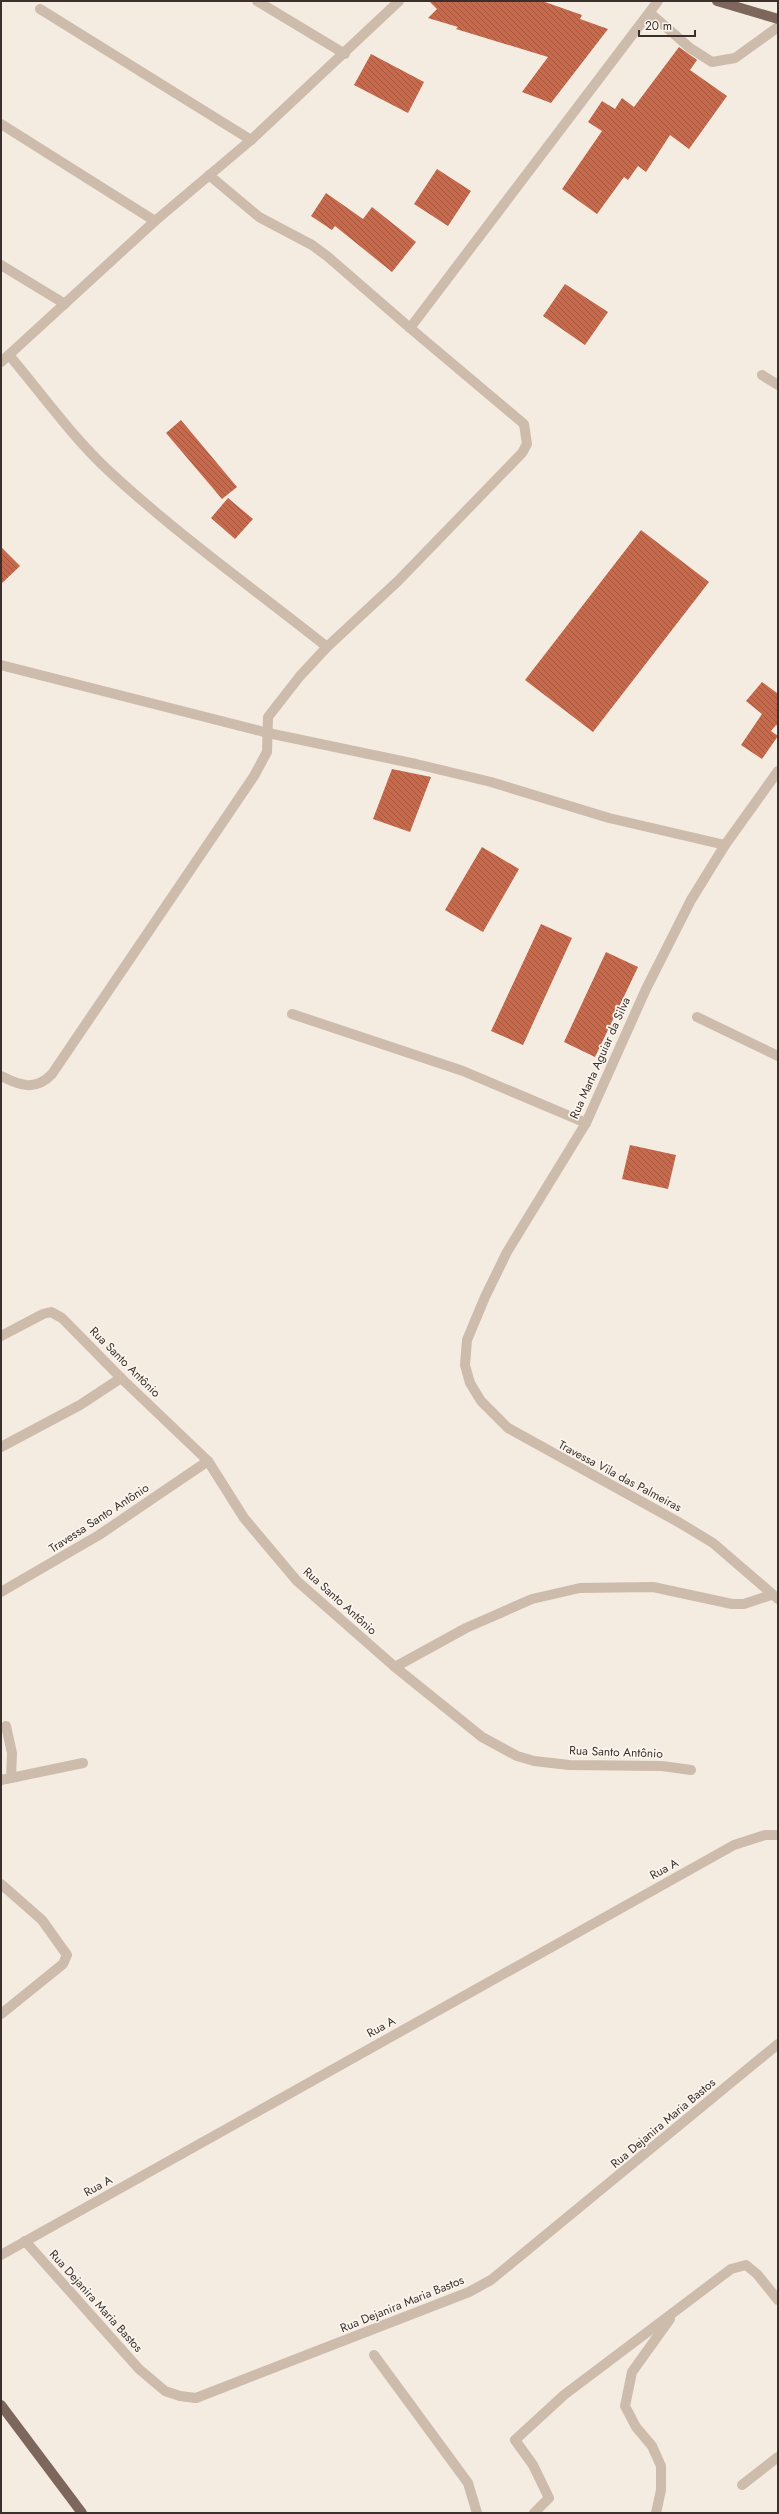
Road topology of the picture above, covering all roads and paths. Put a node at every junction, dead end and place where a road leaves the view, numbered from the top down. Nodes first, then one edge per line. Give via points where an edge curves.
1 (257, 1) edge
2 (399, 1) edge
3 (658, 1) edge
4 (717, 1) edge
5 (40, 9) dead end
6 (650, 13) junction
7 (778, 19) edge
8 (778, 26) edge
9 (345, 54) junction
10 (1, 124) edge
11 (251, 140) junction
12 (209, 175) junction
13 (155, 222) junction
14 (1, 265) edge
15 (66, 304) junction
16 (410, 328) junction
17 (9, 355) junction
18 (1, 362) edge
19 (762, 375) dead end
20 (778, 385) edge
21 (327, 646) junction
22 (1, 664) edge
23 (268, 733) junction
24 (778, 771) edge
25 (724, 845) junction
26 (292, 1014) dead end
27 (697, 1018) dead end
28 (778, 1056) edge
29 (1, 1076) edge
30 (586, 1123) junction
31 (1, 1336) edge
32 (465, 1365) joint
33 (121, 1378) junction
34 (1, 1447) edge
35 (208, 1461) junction
36 (1, 1592) edge
37 (775, 1597) edge
38 (395, 1668) junction
39 (6, 1726) dead end
40 (83, 1763) dead end
41 (691, 1770) dead end
42 (6, 1779) edge
43 (778, 1835) edge
44 (1, 1884) edge
45 (1, 2014) edge
46 (778, 2044) edge
47 (25, 2242) junction
48 (1, 2256) edge
49 (778, 2300) edge
50 (676, 2311) junction
51 (374, 2355) dead end
52 (1, 2405) edge
53 (778, 2457) edge
54 (742, 2486) dead end
55 (82, 2513) edge
56 (477, 2513) edge
57 (534, 2513) edge
58 (656, 2513) edge

1 - 9 street
2 - 9 street
3 - 6 street
4 - 7 main road
5 - 11 street
6 - 8 street via 690,48 712,62 735,58
6 - 16 street
9 - 11 street
10 - 13 street
11 - 12 street
12 - 13 street
12 - 16 street via 259,217 307,242 327,256
13 - 15 street
14 - 15 street
15 - 17 street
16 - 21 street via 524,424 528,444 398,581
17 - 18 street
17 - 21 street via 82,443 110,471 159,514
19 - 20 street
21 - 23 street via 273,709 268,717
22 - 23 street
23 - 25 street via 491,782 609,818
23 - 29 street via 267,752 254,776 52,1074 44,1082 28,1086
24 - 25 street, Rua Marta Aguiar da Silva
25 - 30 street, Rua Marta Aguiar da Silva via 691,900 649,982
26 - 30 street via 463,1071
27 - 28 street
30 - 32 street, Rua Marta Aguiar da Silva via 504,1258 467,1340
31 - 33 street, Rua Santo Antônio via 51,1312 62,1318
32 - 37 street, Travessa Vila das Palmeiras via 470,1383 481,1401 508,1428 713,1543
33 - 34 street via 80,1405
33 - 35 street, Rua Santo Antônio
35 - 36 street, Travessa Santo Antônio via 99,1535
35 - 38 street, Rua Santo Antônio via 244,1518 282,1564 331,1613
37 - 38 street via 732,1604 653,1587 580,1588 532,1599 466,1628
38 - 41 street, Rua Santo Antônio via 482,1737 517,1756 534,1761 570,1764 662,1766
39 - 42 street via 12,1753
40 - 42 street
43 - 47 street, Rua A via 766,1835 734,1845
44 - 45 street via 42,1920 67,1955 63,1964
46 - 47 street, Rua Dejanira Maria Bastos via 491,2280 469,2292 196,2398 165,2391 139,2369
47 - 48 street, Rua A
49 - 50 street via 757,2274 746,2265 731,2269
50 - 57 street via 564,2395 514,2440 533,2465 549,2498
50 - 58 street via 632,2372 625,2406 636,2427 652,2446 661,2466 661,2490
51 - 56 street via 468,2483
52 - 55 main road
53 - 54 street

